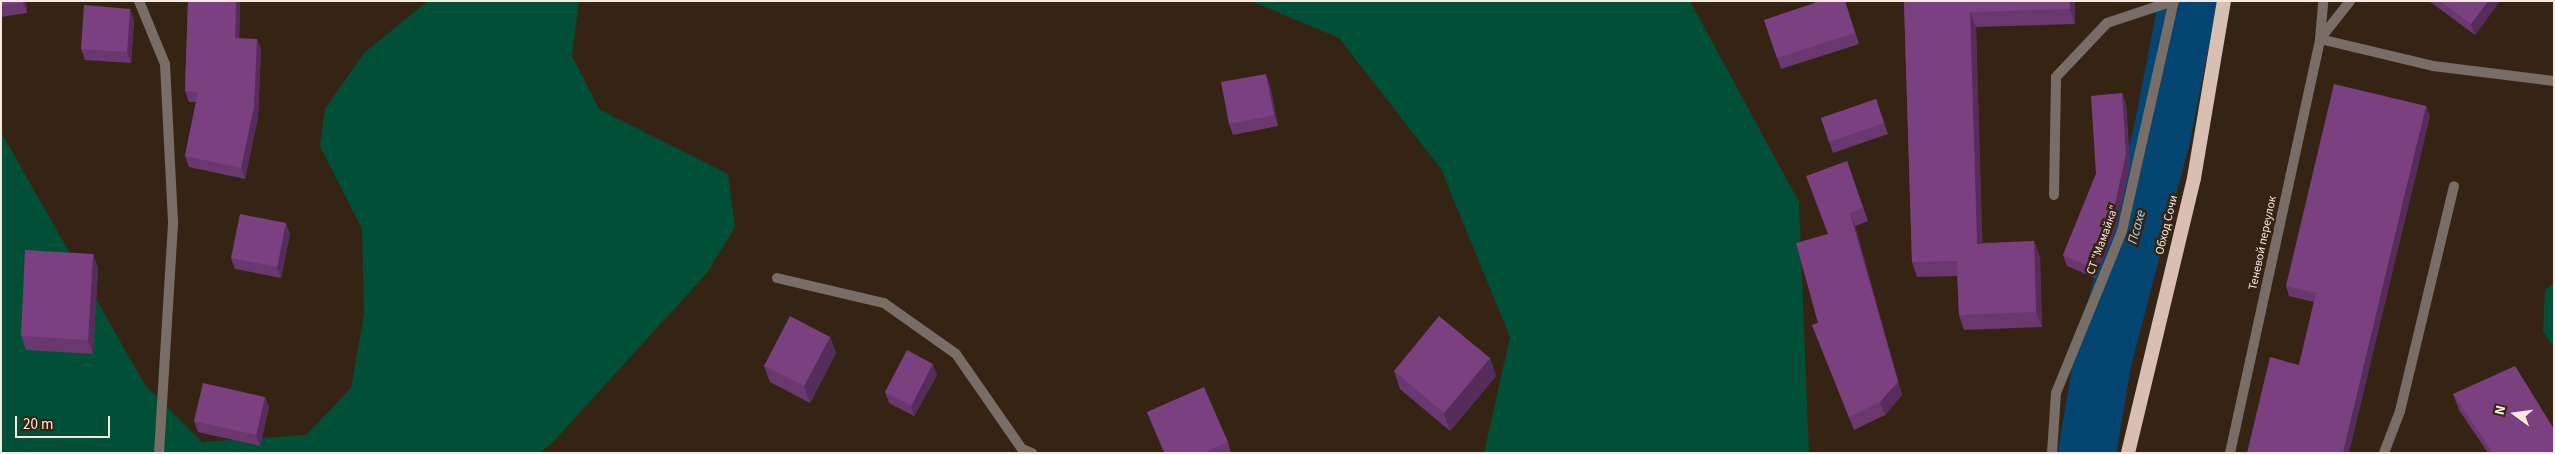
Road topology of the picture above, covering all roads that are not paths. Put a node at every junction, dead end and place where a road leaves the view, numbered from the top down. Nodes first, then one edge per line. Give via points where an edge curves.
1 (139, 1) edge
2 (2173, 1) edge
3 (2224, 1) edge
4 (2323, 1) edge
5 (2350, 1) edge
6 (2320, 39) junction
7 (2554, 81) edge
8 (2454, 186) dead end
9 (2054, 195) dead end
10 (777, 278) dead end
11 (159, 453) edge
12 (1032, 453) edge
13 (2052, 453) edge
14 (2128, 453) edge
15 (2230, 453) edge
16 (2384, 453) edge

1 - 11 street via 165,64 173,224
2 - 9 street via 2107,23 2056,77
2 - 13 street, СТ "Мамайка" via 2122,232 2056,393
3 - 14 highway, Обход Сочи via 2194,178
4 - 6 street, Теневой переулок
5 - 6 street, Теневой переулок
6 - 7 street via 2433,66
6 - 15 street, Теневой переулок
8 - 16 street via 2400,411
10 - 12 street via 884,303 956,354 1022,449

